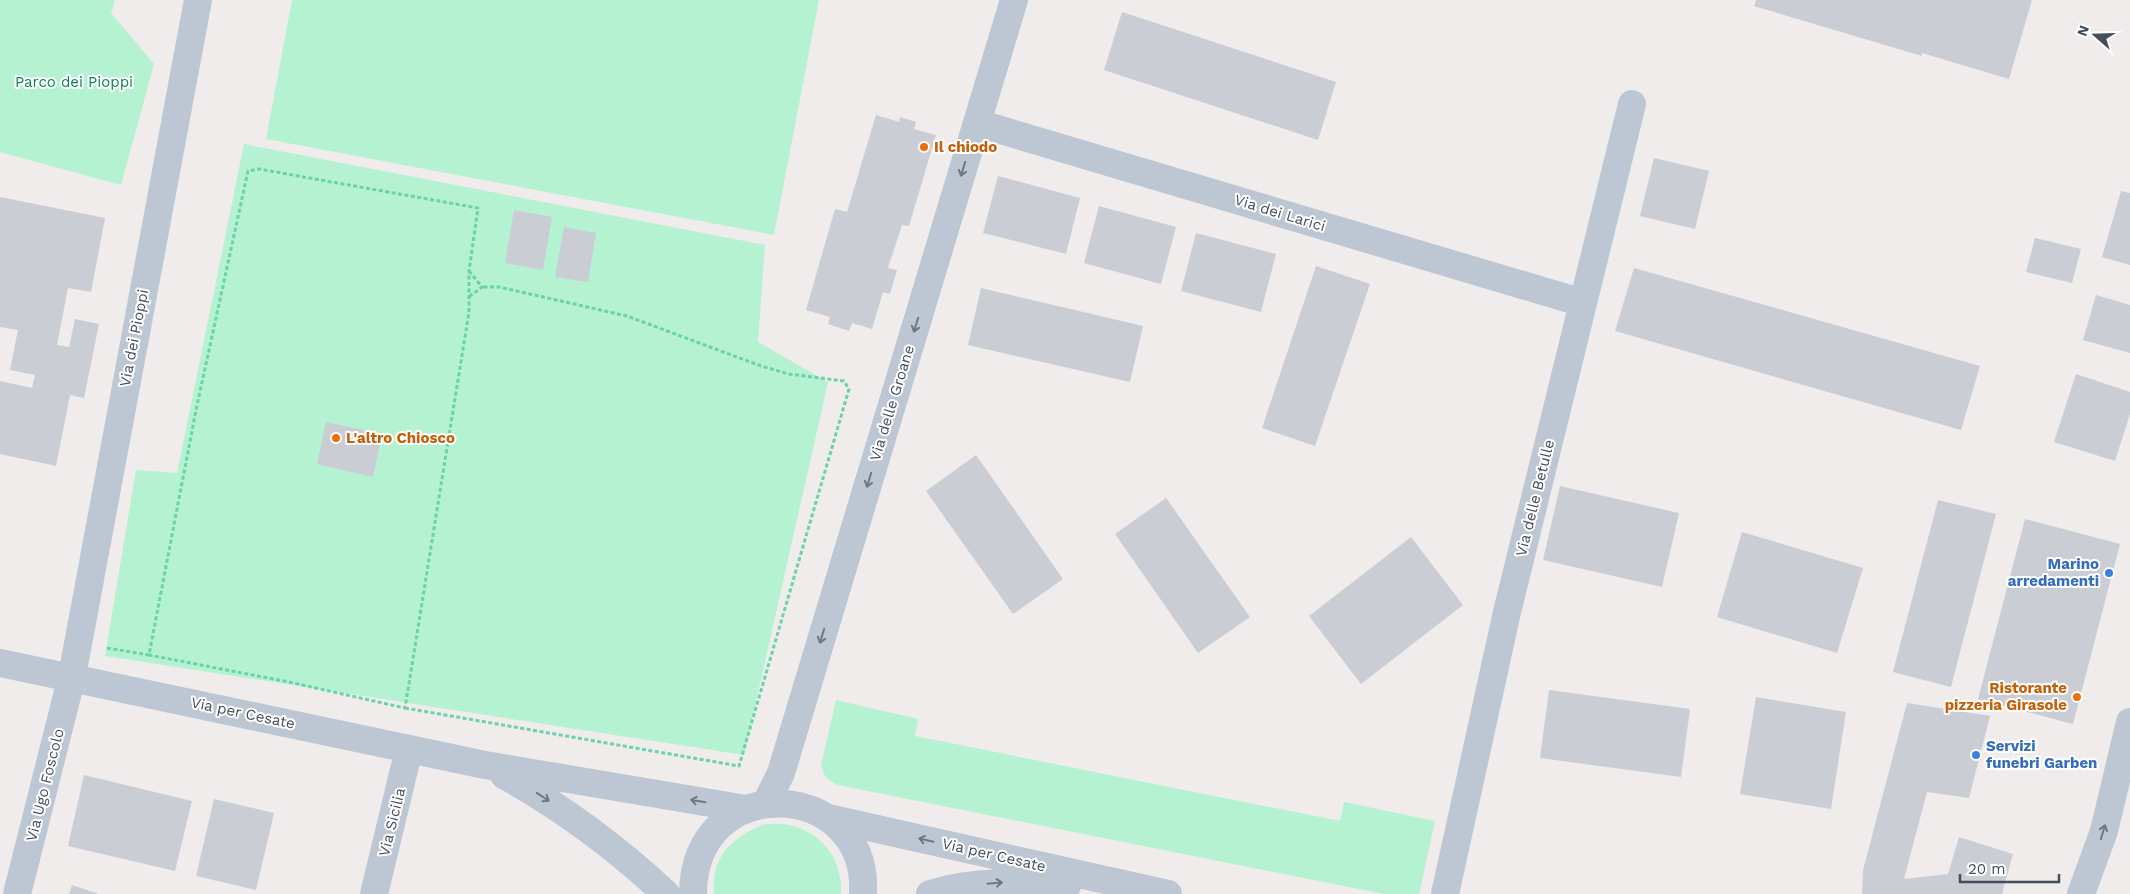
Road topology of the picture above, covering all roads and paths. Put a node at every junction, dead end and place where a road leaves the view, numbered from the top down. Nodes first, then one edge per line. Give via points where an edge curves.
1 (198, 0) edge
2 (1014, 0) edge
3 (1632, 104) dead end
4 (977, 123) junction
5 (469, 271) junction
6 (482, 288) junction
7 (469, 296) junction
8 (1583, 303) junction
9 (78, 643) junction
10 (149, 655) junction
11 (0, 663) edge
12 (72, 676) junction
13 (405, 708) junction
14 (2130, 722) edge
15 (409, 749) junction
16 (485, 765) junction
17 (2121, 796) edge
18 (756, 806) junction
19 (828, 818) junction
20 (1164, 893) edge
21 (18, 894) edge
22 (374, 894) edge
23 (666, 894) edge
24 (693, 894) edge
25 (863, 894) edge
26 (930, 894) edge
27 (1445, 894) edge
28 (2081, 894) edge

1 - 9 street, Via dei Pioppi
2 - 4 street, Via delle Groane
3 - 8 street, Via delle Betulle
4 - 8 street, Via dei Larici
4 -> 18 street, Via delle Groane via 781,773
5 - 6 path
5 - 7 path
5 - 10 path via 478,208 259,169 248,171 196,410
6 - 7 path
6 - 13 path via 499,287 627,316 761,366 789,374 844,381 849,389 739,766
7 - 13 path
8 - 27 street, Via delle Betulle via 1507,612
9 - 10 path
9 - 12 street, Via dei Pioppi
10 - 13 path
11 - 12 street, Via per Cesate
12 - 15 street, Via per Cesate
12 - 21 street, Via Ugo Foscolo
14 - 17 street
15 - 16 street, Via per Cesate
15 - 22 street, Via Sicilia
18 -> 16 street, Via per Cesate
16 -> 23 street, Via per Cesate via 538,794 594,833 636,865
28 -> 17 street via 2104,831
18 - 19 street, Via per Cesate via 788,803
18 - 24 street via 723,822 706,842 696,867
20 -> 19 street, Via per Cesate
19 - 25 street via 848,838 856,855
26 -> 20 street, Via per Cesate via 1013,882

